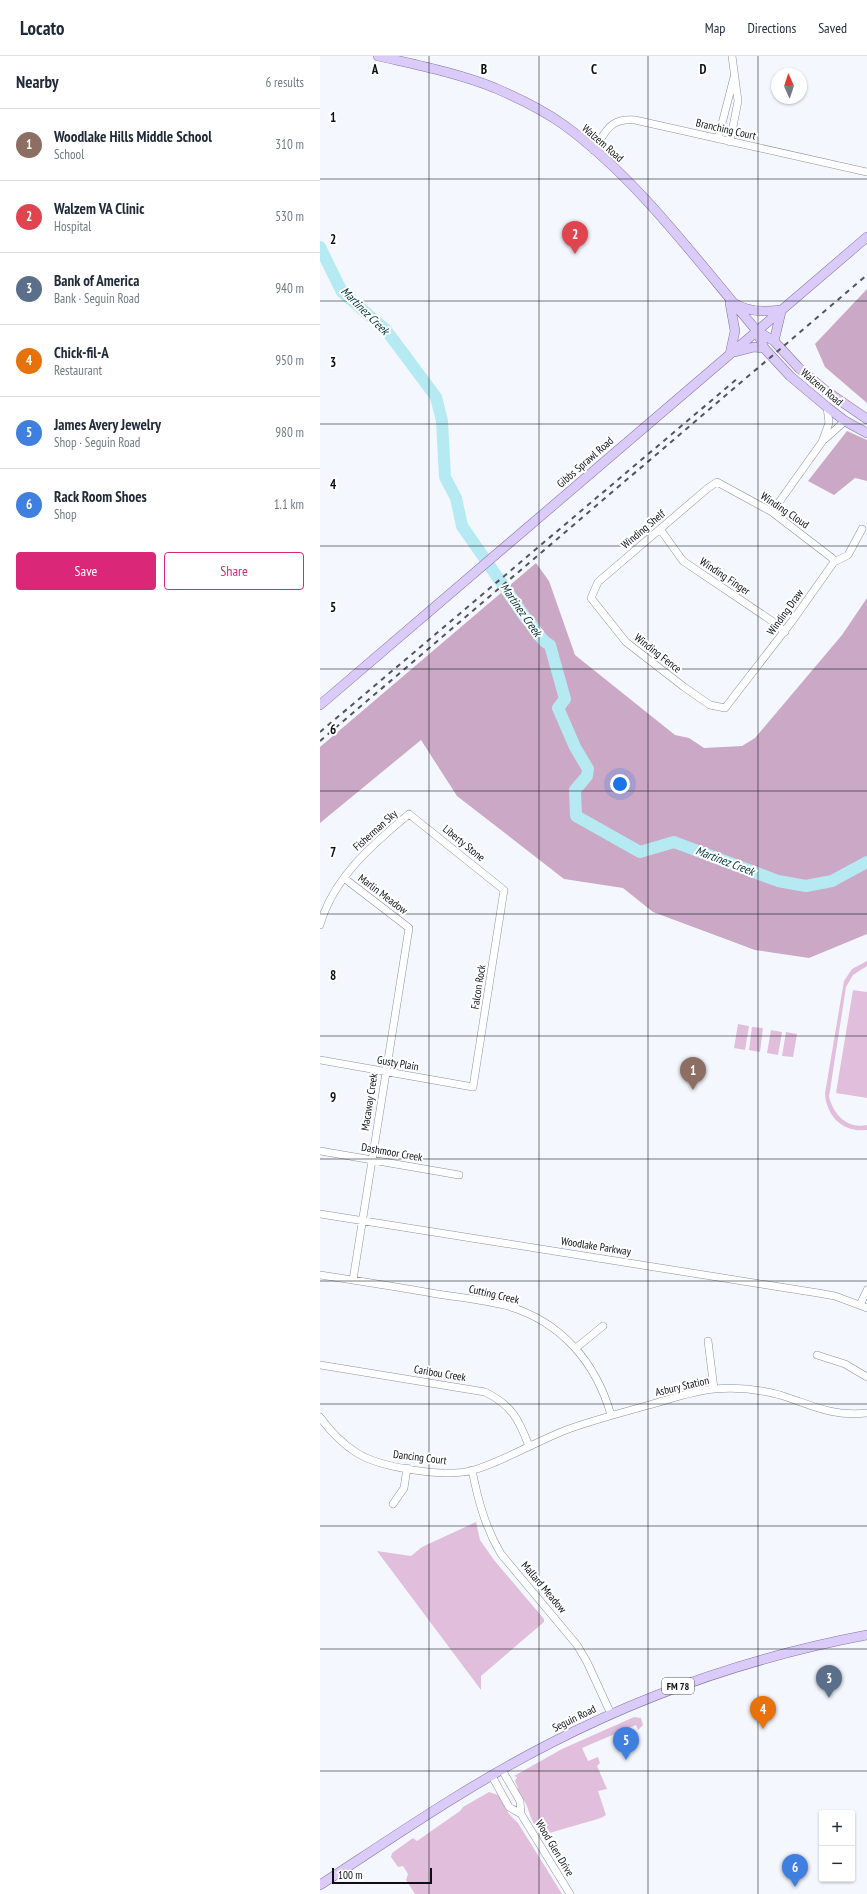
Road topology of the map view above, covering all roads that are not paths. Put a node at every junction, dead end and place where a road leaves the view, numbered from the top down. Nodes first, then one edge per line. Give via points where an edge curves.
1 (378, 56) edge
2 (732, 56) edge
3 (735, 72) junction
4 (718, 139) junction
5 (730, 142) junction
6 (594, 150) junction
7 (867, 172) edge
8 (867, 237) edge
9 (728, 298) junction
10 (781, 310) junction
11 (756, 331) junction
12 (774, 341) junction
13 (764, 348) junction
14 (730, 354) junction
15 (826, 407) junction
16 (867, 418) edge
17 (845, 421) junction
18 (867, 433) edge
19 (822, 442) junction
20 (717, 482) joint
21 (772, 512) junction
22 (660, 529) junction
23 (862, 529) dead end
24 (834, 562) junction
25 (591, 598) joint
26 (785, 632) junction
27 (320, 705) edge
28 (725, 708) joint
29 (410, 814) joint
30 (344, 878) junction
31 (504, 890) joint
32 (320, 925) edge
33 (409, 928) joint
34 (320, 1060) edge
35 (385, 1071) junction
36 (473, 1087) joint
37 (320, 1151) edge
38 (371, 1159) junction
39 (459, 1175) dead end
40 (320, 1214) edge
41 (361, 1220) junction
42 (320, 1275) edge
43 (352, 1280) junction
44 (867, 1290) edge
45 (863, 1306) edge
46 (603, 1326) dead end
47 (708, 1341) dead end
48 (576, 1348) junction
49 (817, 1354) dead end
50 (320, 1365) edge
51 (867, 1377) edge
52 (714, 1389) junction
53 (867, 1413) edge
54 (611, 1415) junction
55 (320, 1417) edge
56 (530, 1446) junction
57 (407, 1468) junction
58 (472, 1470) junction
59 (393, 1504) dead end
60 (867, 1635) edge
61 (611, 1714) junction
62 (502, 1770) junction
63 (492, 1776) junction
64 (522, 1814) junction
65 (320, 1886) edge
66 (570, 1894) edge

1 - 6 main road, Walzem Road via 462,77 494,88 564,125
2 - 3 street
3 - 4 street
3 - 5 street via 738,101
4 - 5 street, Branching Court
4 - 6 street, Branching Court via 635,120 620,120 610,127
5 - 7 street, Branching Court
6 - 9 main road, Walzem Road via 663,221
8 - 10 main road, Gibbs Sprawl Road
9 - 10 main road via 739,306 754,310
9 - 11 main road, Walzem Road
9 - 14 main road via 735,331
10 - 11 main road, Gibbs Sprawl Road
10 - 12 main road
11 - 12 main road, Walzem Road
11 - 13 main road, Walzem Road
11 - 14 main road, Gibbs Sprawl Road
12 - 16 main road, Walzem Road via 814,382
13 - 14 main road via 754,347
13 - 15 main road, Walzem Road via 790,376
14 - 27 main road, Gibbs Sprawl Road
15 - 17 main road, Walzem Road
15 - 19 street via 829,423
17 - 18 main road, Walzem Road
17 - 19 street
19 - 21 street
20 - 21 street, Winding Cloud
20 - 22 street, Winding Shelf
21 - 24 street, Winding Cloud
22 - 25 street, Winding Shelf via 598,582
22 - 26 street, Winding Finger via 683,561
23 - 24 street, Winding Draw via 848,554
24 - 26 street, Winding Draw
25 - 28 street, Winding Fence via 631,647 710,705
26 - 28 street, Winding Draw
29 - 30 street, Fisherman Sky via 367,850
29 - 31 street, Liberty Stone
30 - 32 street, Fisherman Sky
30 - 33 street, Marlin Meadow
31 - 36 street, Falcon Rock
33 - 35 street, Macaway Creek
34 - 35 street, Gusty Plain
35 - 36 street, Gusty Plain
35 - 38 street, Macaway Creek
37 - 38 street, Dashmoor Creek
38 - 39 street, Dashmoor Creek
38 - 41 street, Macaway Creek
40 - 41 street, Woodlake Parkway
41 - 43 street, Macaway Creek
41 - 45 street, Woodlake Parkway via 818,1293
42 - 43 street, Cutting Creek
43 - 48 street, Cutting Creek via 509,1307 544,1322
44 - 45 street
46 - 48 street
47 - 52 street
48 - 54 street, Cutting Creek via 599,1381
49 - 51 street via 845,1364
50 - 56 street, Caribou Creek via 485,1392 504,1403 513,1412
52 - 53 street, Asbury Station via 757,1390 780,1395 828,1412 852,1415
52 - 54 street, Asbury Station
54 - 56 street, Asbury Station via 566,1430
55 - 57 street, Dancing Court via 343,1443 357,1453 373,1460
56 - 58 street, Dancing Court
57 - 58 street, Dancing Court via 455,1473
57 - 59 street via 404,1488
58 - 61 street, Mallard Meadow via 480,1507 493,1540 501,1554 577,1644
60 - 61 main road, Seguin Road / FM 78 via 795,1650 709,1674
61 - 62 main road, Seguin Road / FM 78 via 549,1743
62 - 63 main road, Seguin Road / FM 78
62 - 64 street, Wood Glen Drive via 520,1801
63 - 64 street, Wood Glen Drive via 509,1807
63 - 65 main road, Seguin Road / FM 78
64 - 66 street, Wood Glen Drive

